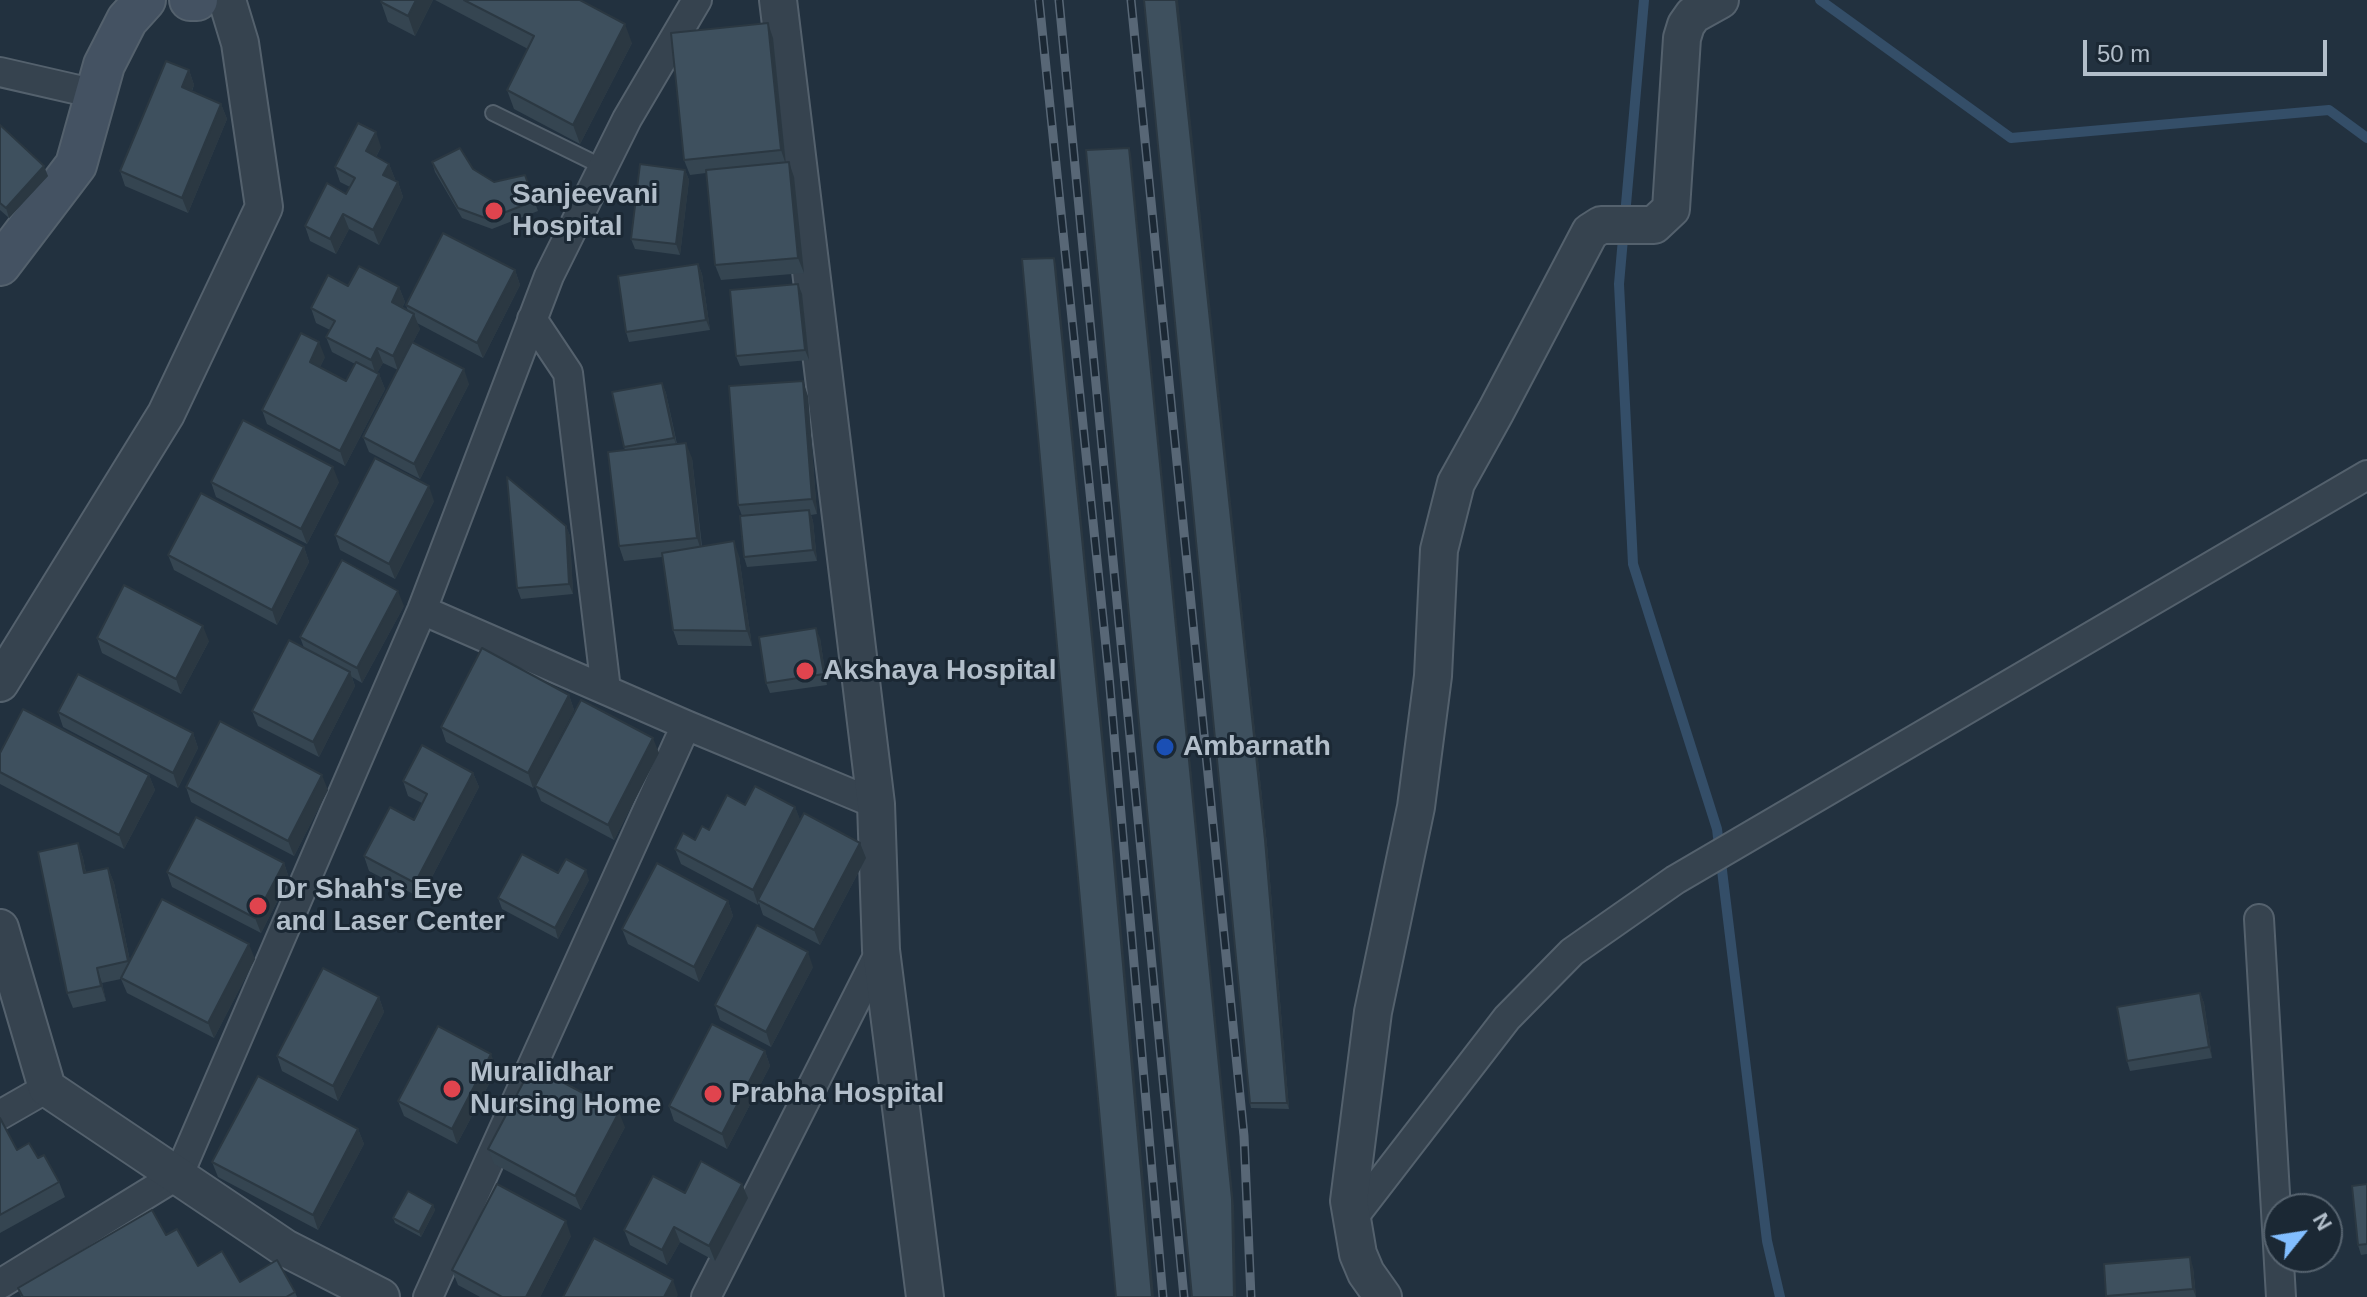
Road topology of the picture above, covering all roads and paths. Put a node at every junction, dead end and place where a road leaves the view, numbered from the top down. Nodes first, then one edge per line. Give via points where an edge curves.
1 (145, 0) edge
2 (190, 0) edge
3 (197, 0) edge
4 (227, 0) edge
5 (697, 0) edge
6 (778, 0) edge
7 (1707, 8) edge
8 (0, 72) edge
9 (96, 94) junction
10 (493, 113) dead end
11 (603, 167) junction
12 (0, 265) edge
13 (532, 319) junction
14 (2367, 475) edge
15 (422, 610) junction
16 (0, 683) edge
17 (606, 690) junction
18 (686, 725) junction
19 (876, 804) junction
20 (2259, 919) dead end
21 (0, 928) edge
22 (881, 950) junction
23 (47, 1088) junction
24 (0, 1115) edge
25 (179, 1174) junction
26 (1352, 1219) junction
27 (0, 1284) edge
28 (381, 1297) edge
29 (428, 1297) edge
30 (706, 1297) edge
31 (925, 1297) edge
32 (1383, 1297) edge
33 (2281, 1297) edge

1 - 9 main road via 127,20
2 - 3 main road
4 - 16 street via 240,43 264,207 166,414
5 - 11 street
6 - 19 street
7 - 26 street via 1686,25 1682,38 1671,209 1654,225 1601,225 1590,232 1456,483 1439,550 1433,676 1416,807 1373,1012 1349,1201
8 - 9 street
9 - 12 main road via 76,165
10 - 11 lane
11 - 13 street
13 - 15 street
13 - 17 street via 568,373
14 - 26 street via 1675,880 1572,952 1507,1018
15 - 17 street
15 - 25 street
17 - 18 street
18 - 19 street
18 - 29 street
19 - 22 street
20 - 33 street
21 - 23 street
22 - 30 street
22 - 31 street
23 - 24 street
23 - 25 street
25 - 27 street
25 - 28 street via 285,1248
26 - 32 street via 1358,1254

